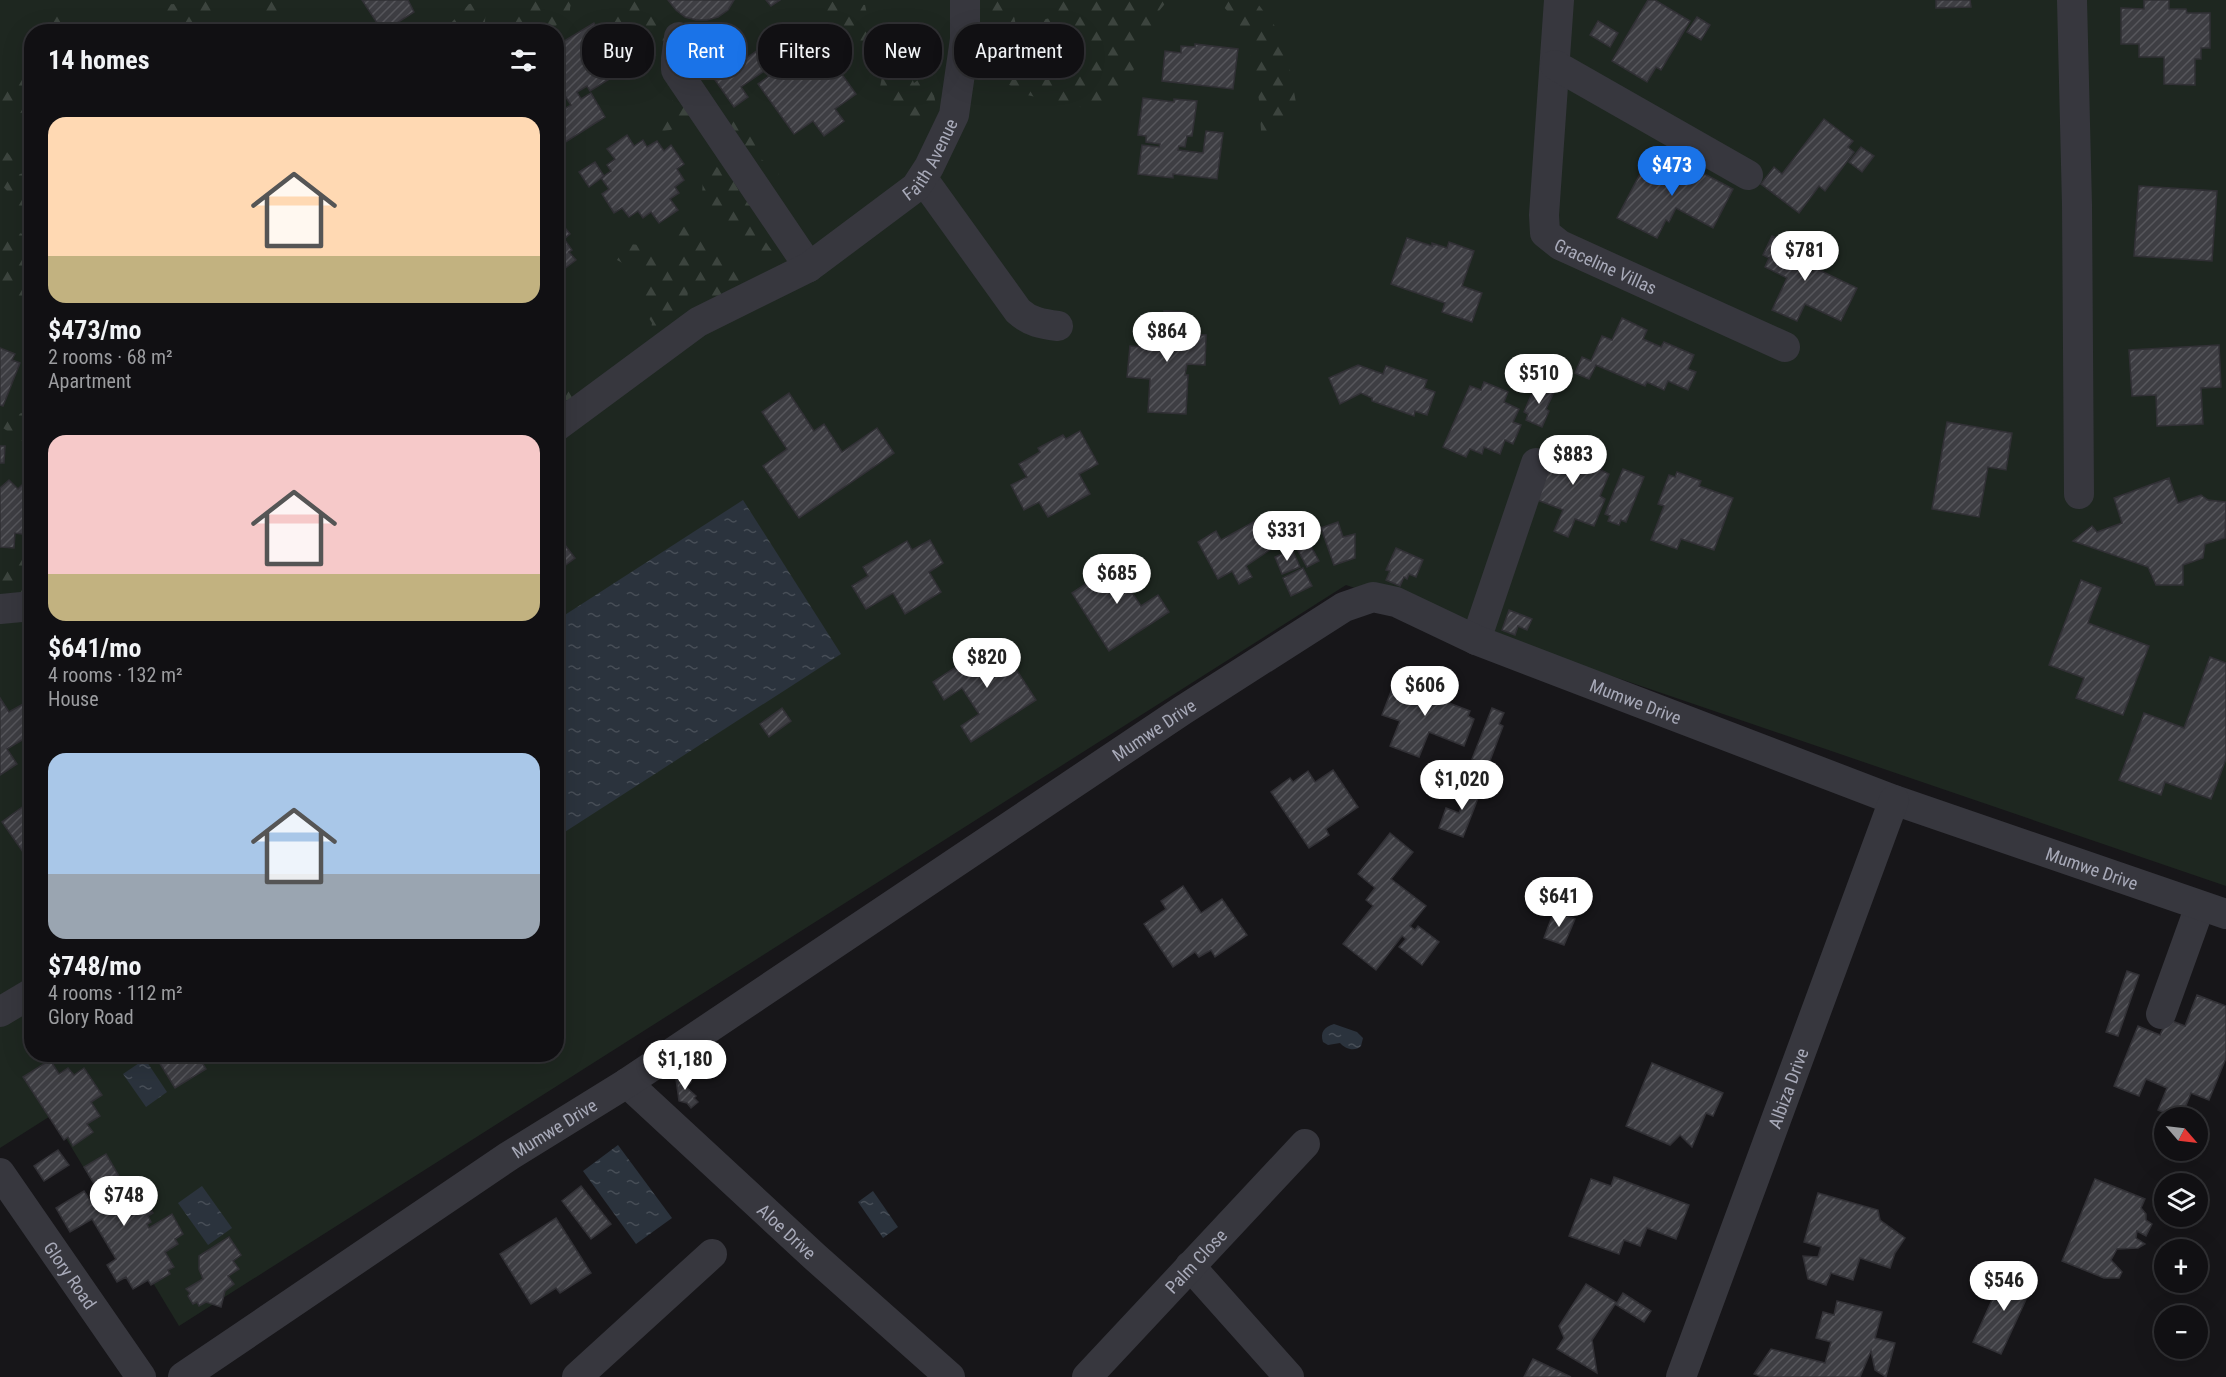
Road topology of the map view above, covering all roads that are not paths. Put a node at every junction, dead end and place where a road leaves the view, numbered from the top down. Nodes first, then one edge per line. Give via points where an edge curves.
1 (965, 0) edge
2 (1560, 0) edge
3 (2072, 0) edge
4 (1555, 65) junction
5 (681, 78) edge
6 (1748, 175) dead end
7 (923, 179) junction
8 (809, 267) junction
9 (1058, 326) dead end
10 (1785, 347) dead end
11 (564, 421) edge
12 (1536, 463) dead end
13 (2079, 494) dead end
14 (24, 607) edge
15 (0, 609) edge
16 (1476, 640) junction
17 (1893, 800) junction
18 (2213, 910) edge
19 (24, 998) edge
20 (0, 1012) edge
21 (2161, 1014) dead end
22 (627, 1083) junction
23 (1305, 1144) dead end
24 (0, 1173) edge
25 (712, 1254) dead end
26 (1190, 1266) junction
27 (141, 1377) edge
28 (183, 1377) edge
29 (577, 1377) edge
30 (950, 1377) edge
31 (1087, 1377) edge
32 (1289, 1377) edge
33 (1681, 1377) edge

1 - 7 street, Faith Avenue via 965,39 954,115
2 - 4 street, Graceline Villas
3 - 13 street via 2078,205
4 - 6 street
4 - 10 street, Graceline Villas via 1545,233 1560,245
5 - 8 street
7 - 8 street, Faith Avenue
7 - 9 street via 1018,311 1036,322
8 - 11 street, Faith Avenue via 699,322
12 - 16 street
14 - 15 street
16 - 17 street, Mumwe Drive
16 - 22 street, Mumwe Drive via 1396,602 1373,597 1344,608 1183,710
17 - 18 street, Mumwe Drive
17 - 33 street, Albiza Drive
18 - 21 street
19 - 20 street
22 - 28 street, Mumwe Drive via 509,1156
22 - 30 street, Aloe Drive
23 - 26 street, Palm Close
24 - 27 street, Glory Road
25 - 29 street
26 - 31 street, Palm Close
26 - 32 street

